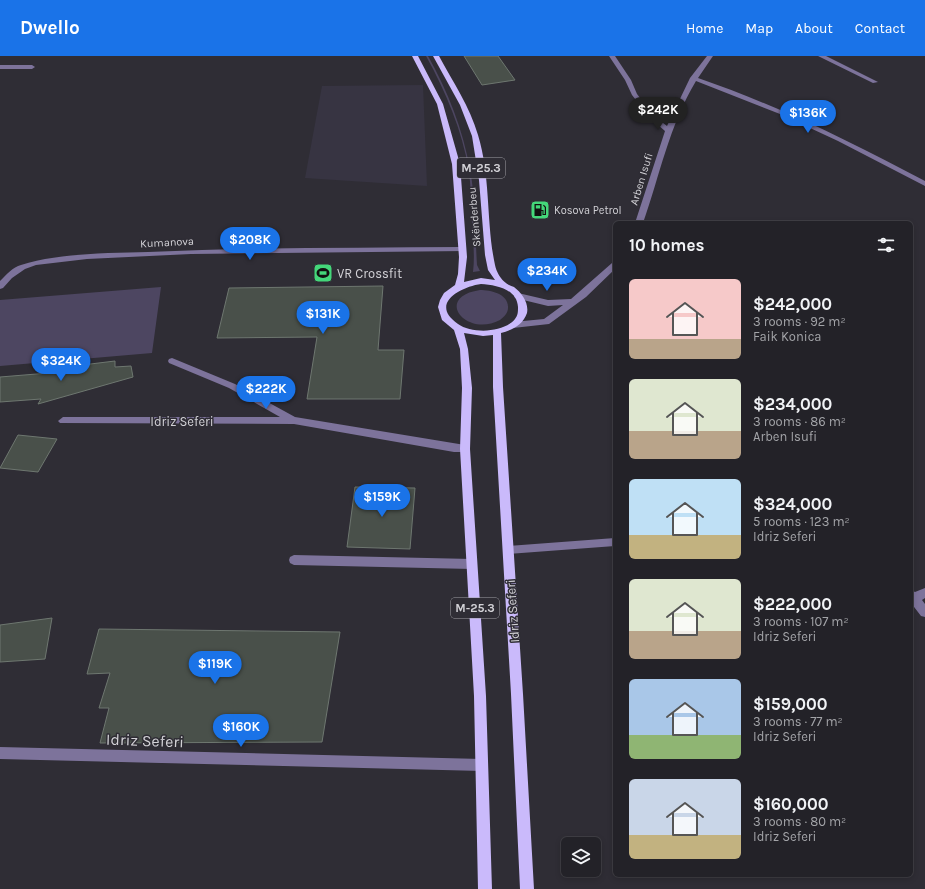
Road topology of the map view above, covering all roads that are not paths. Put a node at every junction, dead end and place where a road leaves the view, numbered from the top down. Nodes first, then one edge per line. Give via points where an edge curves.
1 (415, 56) edge
2 (436, 56) edge
3 (612, 56) edge
4 (710, 56) edge
5 (821, 56) edge
6 (0, 67) edge
7 (32, 67) dead end
8 (693, 78) junction
9 (876, 82) dead end
10 (668, 131) junction
11 (925, 184) edge
12 (640, 221) edge
13 (463, 250) junction
14 (613, 267) edge
15 (503, 285) junction
16 (0, 286) edge
17 (459, 286) junction
18 (518, 296) junction
19 (574, 302) junction
20 (513, 325) junction
21 (458, 329) junction
22 (497, 332) junction
23 (172, 361) dead end
24 (294, 420) junction
25 (64, 421) dead end
26 (466, 449) junction
27 (613, 542) edge
28 (508, 550) junction
29 (294, 560) dead end
30 (472, 564) junction
31 (925, 593) edge
32 (913, 596) edge
33 (913, 597) edge
34 (925, 612) edge
35 (0, 753) edge
36 (482, 765) junction
37 (484, 889) edge
38 (526, 889) edge

1 - 13 main road, Skënderbeu / M-25.3 via 440,104 456,164
2 - 15 main road, Skënderbeu / M-25.3 via 462,102 474,135 480,162 489,255 492,270
3 - 10 street via 638,100
4 - 8 street, Arben Isufi
5 - 9 street
6 - 7 street
8 - 10 street, Arben Isufi
8 - 11 street via 799,120 855,146
10 - 12 street, Arben Isufi
13 - 16 street, Kumanova via 191,252 87,257 22,267
13 - 17 main road, Skënderbeu / M-25.3
14 - 19 street
15 - 17 main road, M-25.3 via 480,281
15 - 18 main road, M-25.3
17 - 21 main road, M-25.3 via 448,294 442,303 445,318
18 - 19 street via 548,303
18 - 20 main road via 522,311
19 - 20 street via 546,322
20 - 22 main road
21 - 22 main road via 481,334
21 - 26 main road, M-25.3 via 464,349 467,388
22 - 28 main road, Idriz Seferi / M-25.3
23 - 24 street via 232,386
24 - 25 street, Idriz Seferi
24 - 26 street, Idriz Seferi
26 - 30 main road, M-25.3
27 - 28 street
28 - 38 main road, Idriz Seferi / M-25.3
29 - 30 street
30 - 36 main road, M-25.3
31 - 32 street
33 - 34 street
35 - 36 street, Idriz Seferi
36 - 37 main road, M-25.3

